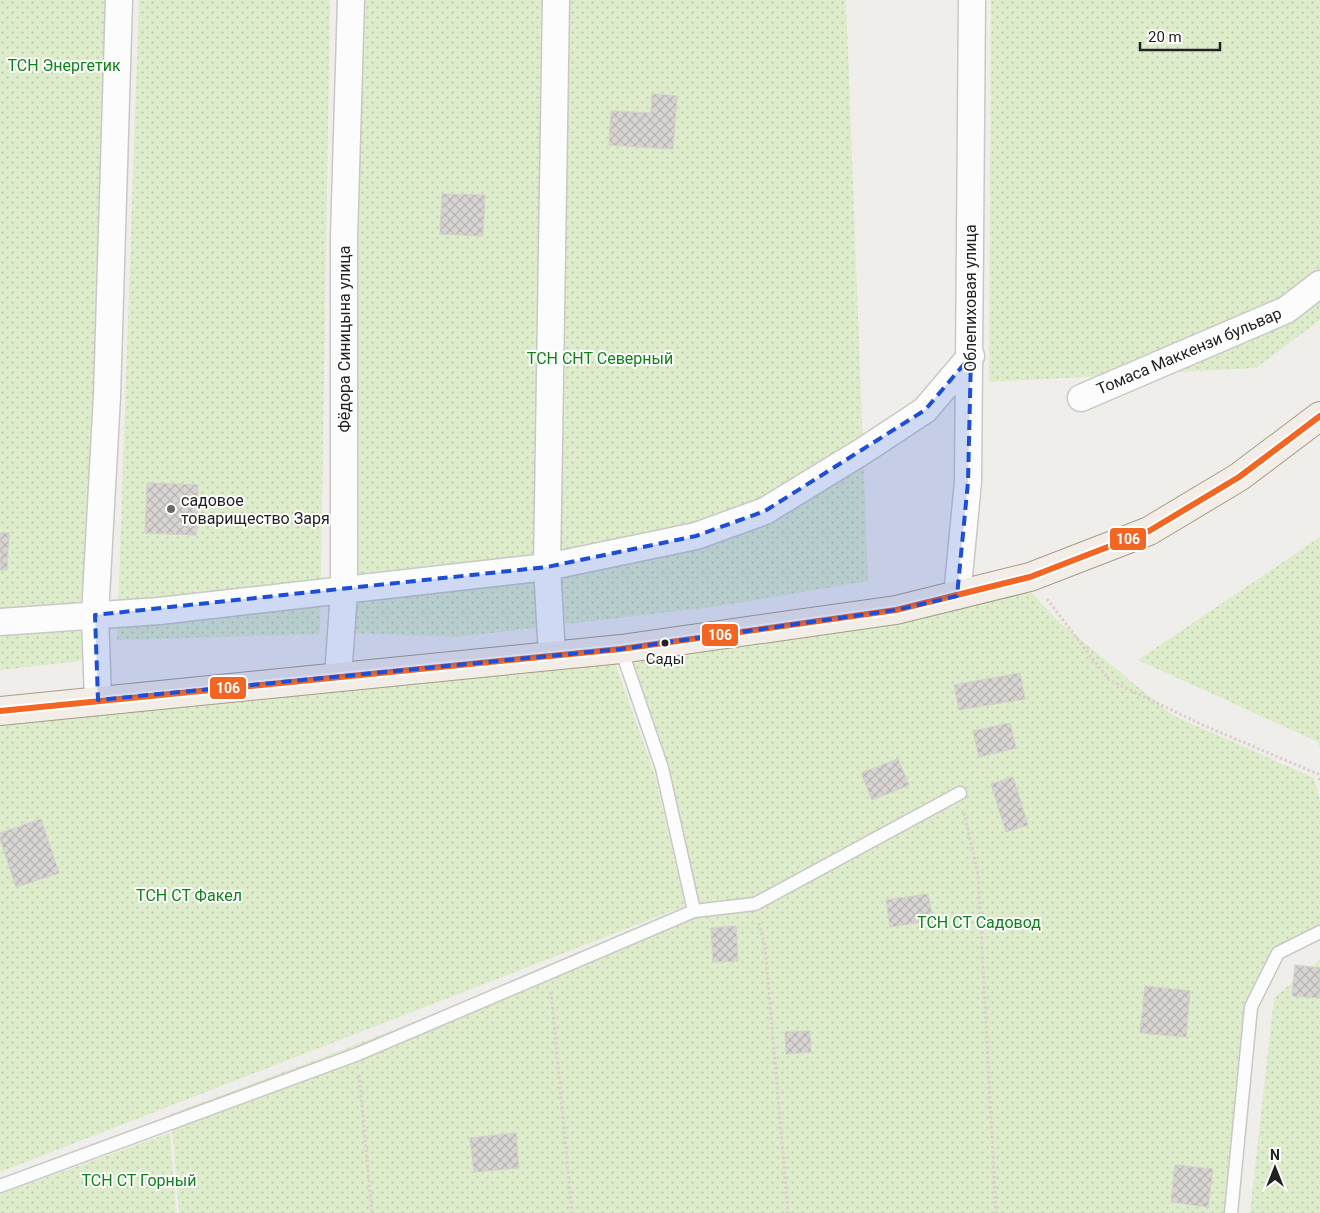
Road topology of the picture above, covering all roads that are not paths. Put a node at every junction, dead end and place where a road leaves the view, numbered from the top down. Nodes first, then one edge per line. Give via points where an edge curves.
1 (119, 0) edge
2 (351, 0) edge
3 (556, 0) edge
4 (972, 0) edge
5 (1320, 284) edge
6 (970, 356) junction
7 (1081, 398) dead end
8 (1320, 416) edge
9 (547, 567) junction
10 (344, 591) junction
11 (956, 596) junction
12 (95, 615) junction
13 (0, 622) edge
14 (621, 649) junction
15 (552, 656) junction
16 (338, 677) junction
17 (98, 700) junction
18 (0, 711) edge
19 (960, 793) road end
20 (694, 911) junction
21 (1320, 932) edge
22 (0, 1186) edge
23 (1231, 1213) edge

1 - 12 street via 107,396
2 - 10 street, Фёдора Синицына улица via 344,237
3 - 9 street
4 - 6 street, Облепиховая улица
5 - 7 street, Томаса Маккензи бульвар via 1286,310
6 - 9 street via 924,410 766,511 696,536
6 - 11 street, Облепиховая улица via 968,482
8 - 11 main road via 1239,477 1150,531 1030,577
9 - 10 street
9 - 15 street
10 - 12 street
10 - 16 street, Фёдора Синицына улица
11 - 14 main road via 896,610
12 - 13 street
12 - 17 street
14 - 15 main road
14 - 20 lane via 662,768
15 - 16 main road
16 - 17 main road
17 - 18 main road
19 - 20 lane via 755,904
20 - 22 lane via 358,1054
21 - 23 lane via 1278,953 1251,1007

